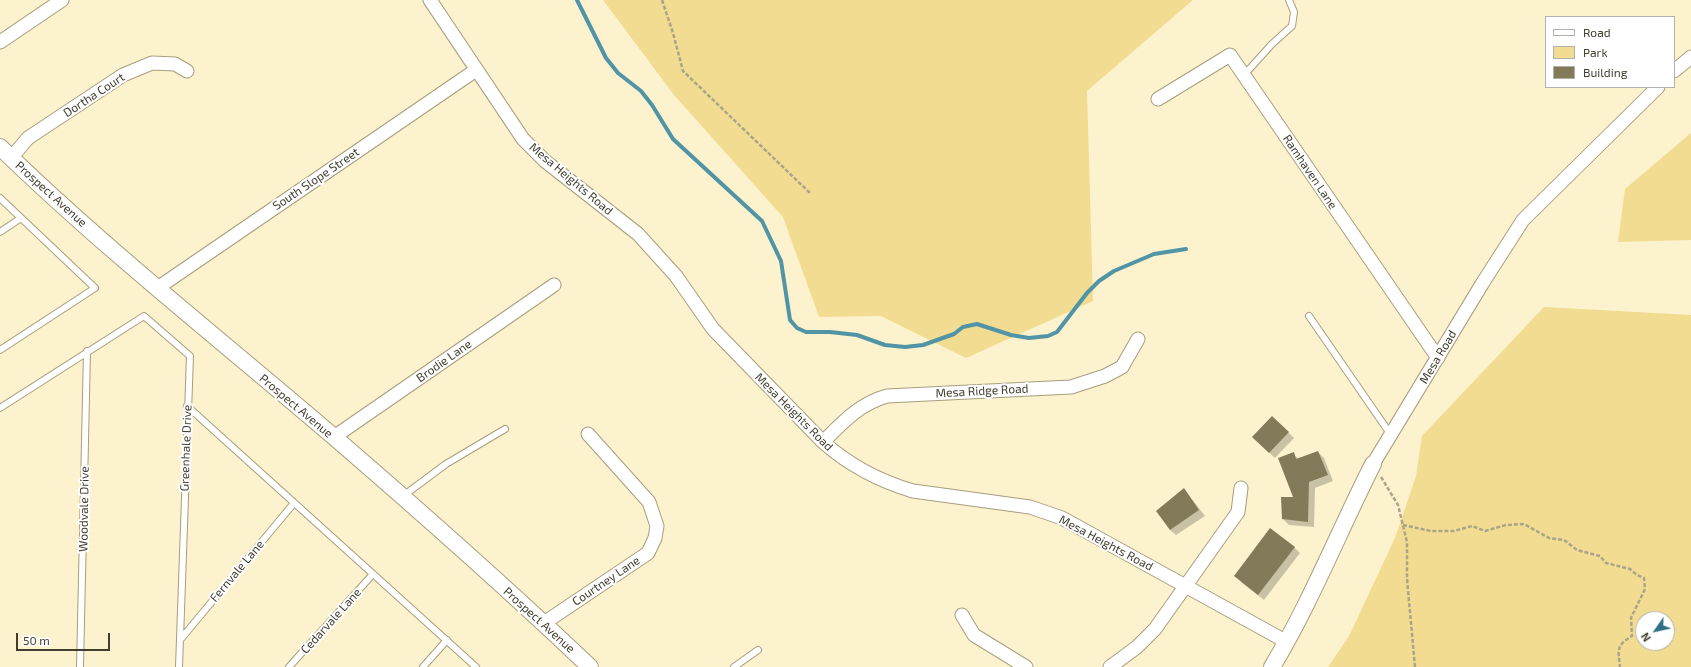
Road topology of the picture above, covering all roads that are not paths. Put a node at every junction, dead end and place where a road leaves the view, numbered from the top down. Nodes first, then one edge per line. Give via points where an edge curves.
1 (62, 0) edge
2 (430, 0) edge
3 (1289, 0) edge
4 (0, 42) edge
5 (1691, 57) edge
6 (476, 70) junction
7 (1675, 70) edge
8 (188, 71) dead end
9 (1244, 76) junction
10 (1657, 88) edge
11 (1158, 99) dead end
12 (6, 153) edge
13 (0, 198) edge
14 (21, 218) junction
15 (0, 232) edge
16 (554, 285) dead end
17 (156, 289) junction
18 (1309, 316) dead end
19 (1138, 339) dead end
20 (0, 350) edge
21 (87, 351) junction
22 (1438, 358) junction
23 (187, 406) junction
24 (0, 408) edge
25 (505, 429) dead end
26 (588, 434) dead end
27 (1391, 435) junction
28 (334, 437) junction
29 (823, 442) junction
30 (1373, 464) joint
31 (1241, 488) dead end
32 (401, 497) junction
33 (294, 503) junction
34 (373, 574) junction
35 (1186, 587) junction
36 (962, 615) dead end
37 (544, 623) junction
38 (180, 640) junction
39 (447, 640) junction
40 (1287, 642) junction
41 (758, 650) dead end
42 (80, 667) edge
43 (179, 667) edge
44 (289, 667) edge
45 (423, 667) edge
46 (476, 667) edge
47 (590, 667) edge
48 (734, 667) edge
49 (1026, 667) edge
50 (1110, 667) edge
51 (1272, 667) edge

1 - 4 street
2 - 6 street, Mesa Heights Road
3 - 9 lane via 1294,12 1292,26
5 - 7 street
6 - 17 street, South Slope Street
6 - 29 street, Mesa Heights Road via 511,123 534,150 638,234 676,276 713,329
8 - 12 street, Dortha Court via 175,64 152,63 123,75
9 - 11 street, Ramhaven Lane via 1230,55
9 - 22 street, Ramhaven Lane
10 - 22 street, Mesa Road via 1523,220
12 - 17 street, Prospect Avenue
13 - 14 lane
14 - 15 lane
14 - 20 lane via 95,288
16 - 28 street, Brodie Lane
17 - 28 street, Prospect Avenue
18 - 27 lane
19 - 29 street, Mesa Ridge Road via 1122,367 1092,381 1071,387 887,396 854,411
21 - 23 lane, Greenhale Drive via 144,316 190,356
21 - 24 lane
21 - 42 lane, Woodvale Drive
22 - 27 street, Mesa Road
23 - 33 lane
23 - 38 lane, Greenhale Drive
25 - 32 lane via 446,464
26 - 37 street, Courtney Lane via 649,502 657,526 655,538 648,553
27 - 30 street, Mesa Road
28 - 32 street, Prospect Avenue
29 - 35 street, Mesa Heights Road via 859,469 896,486 913,491 1030,507 1062,518
30 - 40 street, Mesa Road
31 - 35 street via 1238,512
32 - 37 street, Prospect Avenue
33 - 34 lane
33 - 38 lane, Fernvale Lane
34 - 39 lane
34 - 44 lane, Cedarvale Lane
35 - 40 street, Mesa Heights Road
35 - 50 street via 1156,629 1137,648
36 - 49 street via 974,635
37 - 47 street, Prospect Avenue
38 - 43 lane, Greenhale Drive
39 - 45 lane
39 - 46 lane
40 - 51 street, Mesa Road
41 - 48 lane

